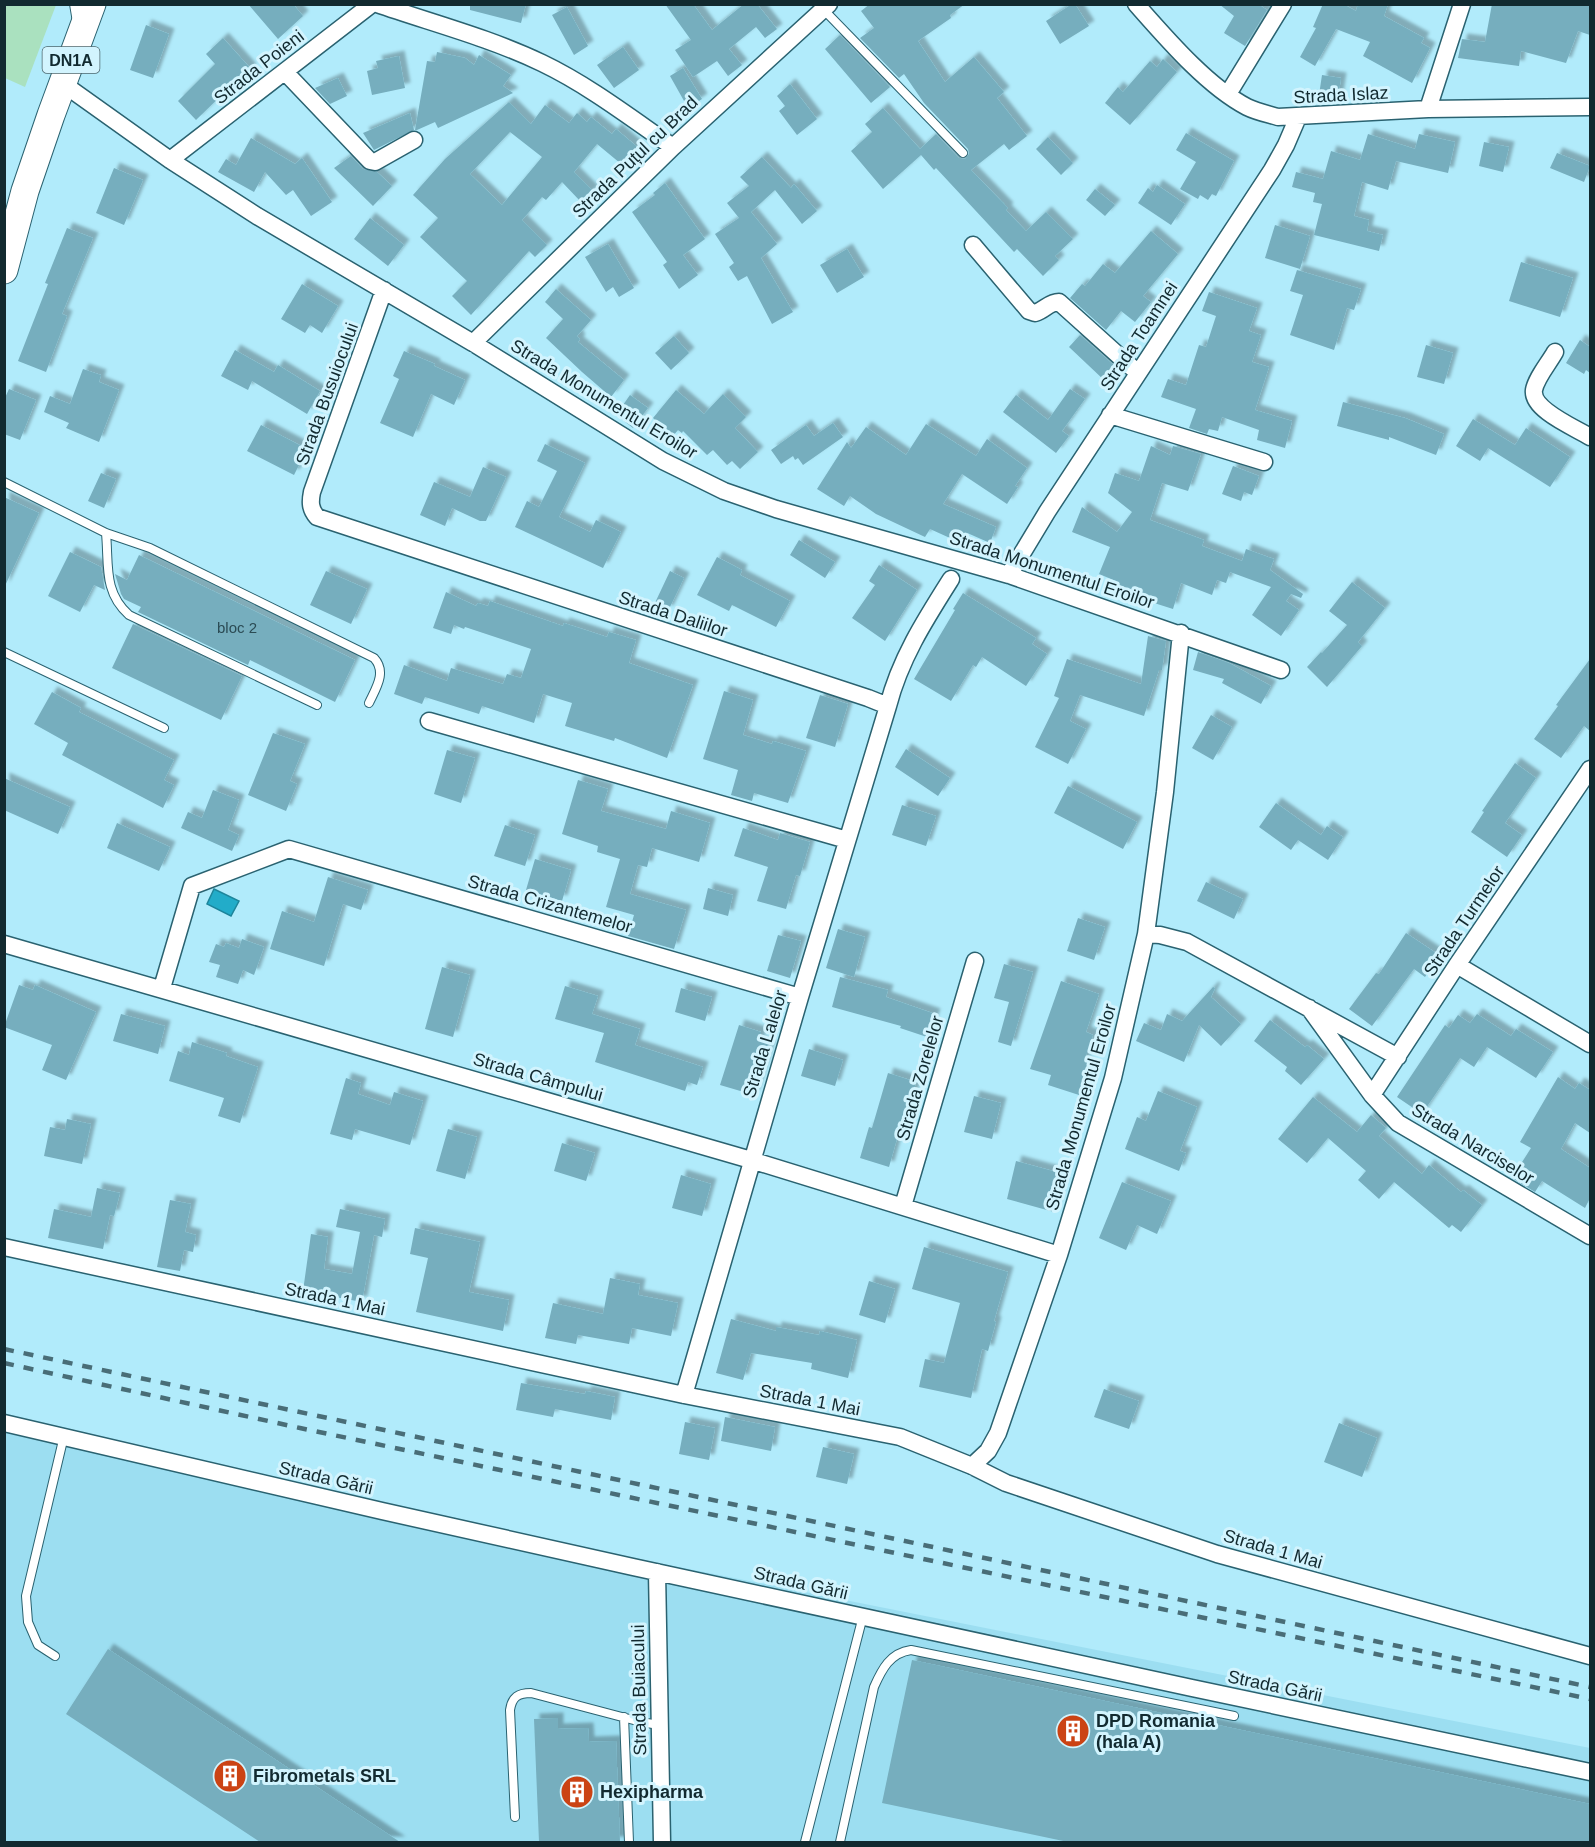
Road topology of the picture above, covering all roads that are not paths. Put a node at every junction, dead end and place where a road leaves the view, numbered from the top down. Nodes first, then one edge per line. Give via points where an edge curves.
1 (74, 4) edge
2 (92, 4) edge
3 (372, 4) edge
4 (377, 4) edge
5 (1137, 4) edge
6 (1283, 4) edge
7 (1462, 4) edge
8 (826, 7) edge
9 (79, 39) junction
10 (285, 72) junction
11 (62, 83) junction
12 (1228, 94) junction
13 (1590, 107) edge
14 (1428, 109) junction
15 (1298, 117) junction
16 (414, 140) dead end
17 (673, 147) junction
18 (963, 153) dead end
19 (170, 160) junction
20 (25, 191) junction
21 (5, 230) edge
22 (973, 245) dead end
23 (5, 267) edge
24 (384, 290) junction
25 (473, 342) junction
26 (1555, 352) dead end
27 (1138, 373) junction
28 (1110, 415) junction
29 (1590, 437) edge
30 (1264, 462) dead end
31 (4, 482) edge
32 (312, 512) joint
33 (106, 533) junction
34 (1009, 575) junction
35 (951, 579) dead end
36 (1181, 633) junction
37 (4, 652) edge
38 (1281, 670) dead end
39 (369, 703) dead end
40 (317, 705) dead end
41 (888, 706) junction
42 (429, 721) dead end
43 (164, 728) dead end
44 (1590, 770) edge
45 (847, 840) junction
46 (1146, 934) junction
47 (4, 944) edge
48 (975, 961) dead end
49 (1457, 965) junction
50 (162, 988) junction
51 (800, 997) junction
52 (1309, 1008) junction
53 (1590, 1044) edge
54 (1398, 1057) junction
55 (1372, 1095) junction
56 (751, 1160) junction
57 (903, 1206) junction
58 (1590, 1236) edge
59 (4, 1247) edge
60 (1059, 1255) junction
61 (684, 1395) junction
62 (4, 1423) edge
63 (64, 1436) junction
64 (972, 1466) junction
65 (657, 1572) junction
66 (862, 1616) junction
67 (54, 1656) dead end
68 (1590, 1656) edge
69 (1233, 1716) dead end
70 (624, 1718) junction
71 (659, 1725) junction
72 (1590, 1772) edge
73 (515, 1817) dead end
74 (628, 1842) edge
75 (662, 1842) edge
76 (805, 1842) edge
77 (840, 1842) edge

1 - 9 lane
2 - 9 main road, DN1A
3 - 10 street, Strada Poieni via 356,12
4 - 17 street via 541,62 567,75
5 - 12 street, Strada Islaz via 1175,48
6 - 12 street
7 - 14 street
8 - 17 street, Strada Puțul cu Brad
8 - 18 lane
9 - 11 main road, DN1A
10 - 16 street via 370,161 375,162
10 - 19 street, Strada Poieni
11 - 19 street, Strada Monumentul Eroilor
11 - 20 main road, DN1A
12 - 15 street, Strada Islaz via 1258,112
13 - 14 street, Strada Islaz
14 - 15 street, Strada Islaz
15 - 27 street, Strada Toamnei via 1272,170
17 - 25 street, Strada Puțul cu Brad
19 - 24 street, Strada Monumentul Eroilor
20 - 21 main road, DN1A
20 - 23 main road, DN1A
22 - 27 street via 1029,311 1035,314 1059,302
24 - 25 street, Strada Monumentul Eroilor
24 - 32 street, Strada Busuiocului via 312,492
25 - 34 street, Strada Monumentul Eroilor via 663,461 724,491
26 - 29 street via 1534,388 1534,396 1546,411
27 - 28 street, Strada Toamnei
28 - 30 street
28 - 34 street, Strada Toamnei
31 - 33 lane
32 - 41 street, Strada Daliilor via 325,521
33 - 39 lane via 150,548 374,658 381,670
33 - 40 lane via 109,584 119,606 129,615
34 - 36 street, Strada Monumentul Eroilor
35 - 41 street via 910,646
36 - 38 street, Strada Monumentul Eroilor
36 - 46 street, Strada Monumentul Eroilor
37 - 43 lane
41 - 45 street, Strada Lalelor
42 - 45 street
44 - 49 street, Strada Turmelor
45 - 51 street, Strada Lalelor
46 - 52 street, Strada Narciselor via 1187,942
46 - 60 street, Strada Monumentul Eroilor via 1113,1078
47 - 50 street, Strada Câmpului
48 - 57 street, Strada Zorelelor
49 - 53 street
49 - 54 street, Strada Turmelor
50 - 51 street, Strada Crizantemelor via 192,886 289,849
50 - 56 street, Strada Câmpului
51 - 56 street, Strada Lalelor
52 - 54 street, Strada Narciselor
52 - 55 street, Strada Narciselor
54 - 55 street, Strada Turmelor
55 - 58 street, Strada Narciselor via 1398,1123
56 - 57 street, Strada Câmpului
56 - 61 street, Strada Lalelor
57 - 60 street, Strada Câmpului
59 - 61 street, Strada 1 Mai
60 - 64 street, Strada Monumentul Eroilor via 998,1433 988,1451
61 - 64 street, Strada 1 Mai via 900,1437
62 - 63 street, Strada Gării
63 - 65 street, Strada Gării
63 - 67 lane via 26,1596 28,1622 38,1645
64 - 68 street, Strada 1 Mai via 1006,1483 1217,1554
65 - 66 street, Strada Gării
65 - 71 street, Strada Buiacului
66 - 72 street, Strada Gării
66 - 76 lane
69 - 77 lane via 911,1650 900,1652 883,1666 874,1687
70 - 71 lane
70 - 73 lane via 531,1693 516,1696 510,1710
70 - 74 lane
71 - 75 street, Strada Buiacului

